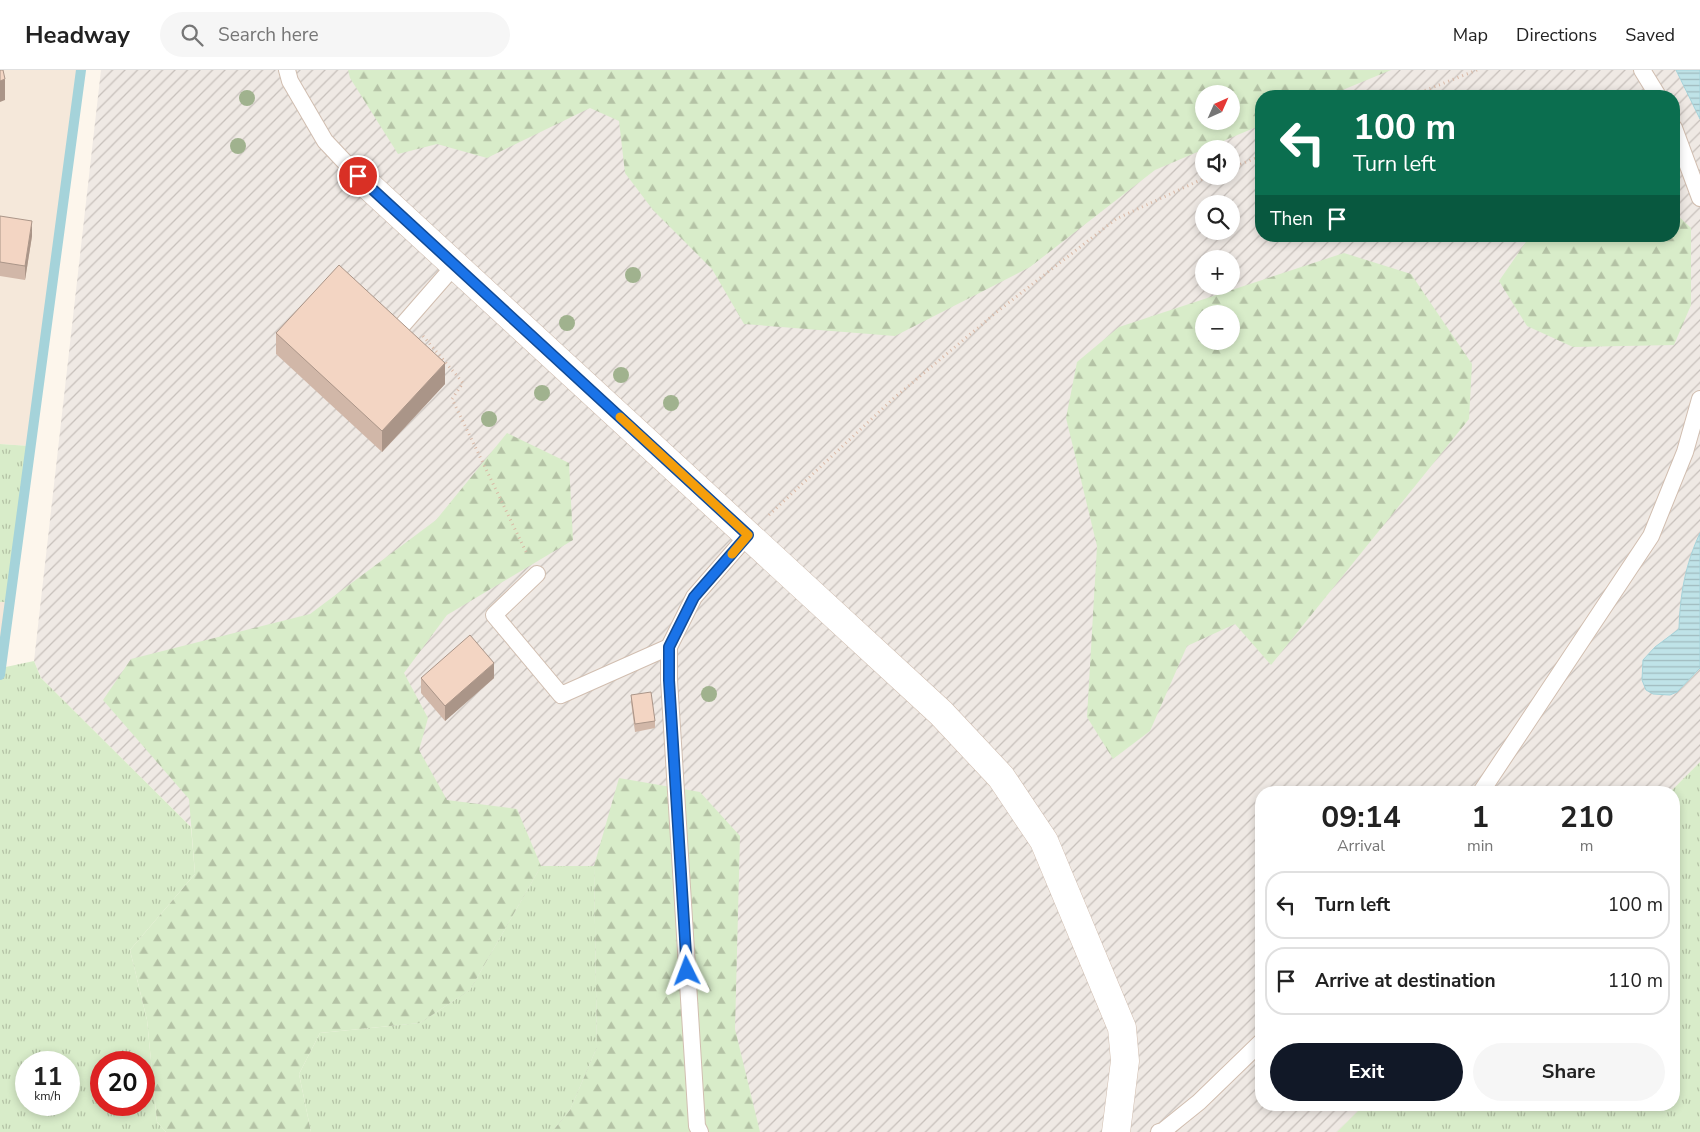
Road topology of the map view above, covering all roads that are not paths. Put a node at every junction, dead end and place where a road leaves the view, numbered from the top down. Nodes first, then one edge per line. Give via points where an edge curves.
1 (287, 70) edge
2 (1642, 70) edge
3 (1654, 90) edge
4 (1680, 144) edge
5 (358, 176) joint
6 (1700, 198) edge
7 (455, 265) junction
8 (404, 323) edge
9 (1700, 399) edge
10 (748, 535) junction
11 (536, 574) road end
12 (669, 647) junction
13 (1485, 786) edge
14 (1255, 1048) edge
15 (700, 1132) edge
16 (1116, 1132) edge
17 (1159, 1132) edge

1 - 5 lane via 290,81 325,141
2 - 3 lane
4 - 6 lane
5 - 7 street
7 - 8 lane
7 - 10 street
9 - 13 lane via 1685,452 1651,536
10 - 12 lane via 694,597
10 - 16 street via 941,713 1001,776 1044,841 1122,1028 1125,1061
11 - 12 lane via 494,615 561,695
12 - 15 lane via 697,1126
14 - 17 lane via 1199,1102

